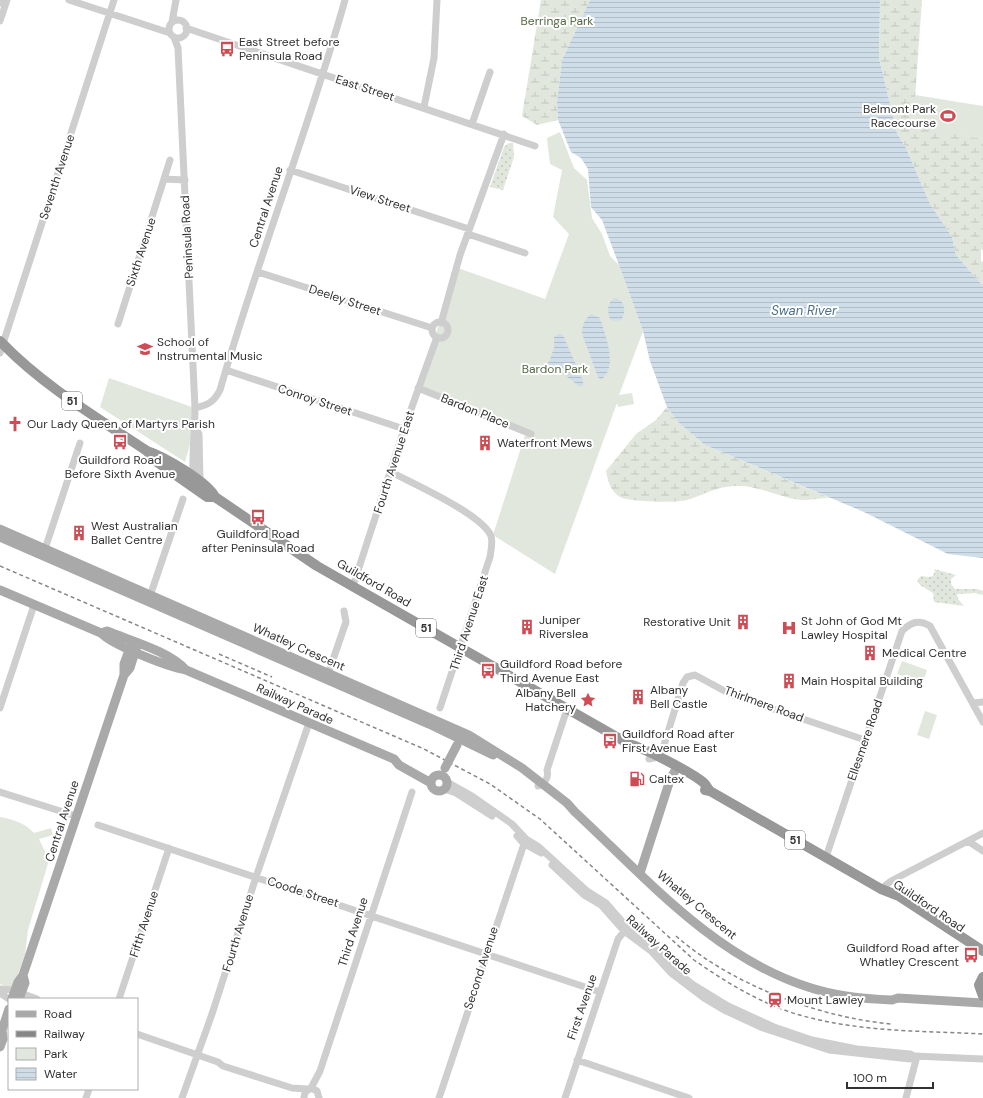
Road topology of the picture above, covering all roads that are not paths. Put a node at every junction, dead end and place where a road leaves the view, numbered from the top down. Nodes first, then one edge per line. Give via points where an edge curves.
1 (7, 0) edge
2 (69, 0) edge
3 (114, 0) edge
4 (176, 0) edge
5 (345, 0) edge
6 (438, 0) edge
7 (176, 9) junction
8 (109, 14) junction
9 (0, 21) edge
10 (180, 21) junction
11 (171, 24) junction
12 (155, 27) junction
13 (185, 32) junction
14 (172, 35) junction
15 (178, 48) junction
16 (490, 72) dead end
17 (324, 75) junction
18 (424, 107) junction
19 (472, 124) junction
20 (504, 134) junction
21 (535, 146) dead end
22 (170, 160) dead end
23 (290, 170) junction
24 (164, 179) junction
25 (185, 180) junction
26 (468, 231) junction
27 (524, 253) dead end
28 (258, 272) junction
29 (442, 323) junction
30 (118, 324) dead end
31 (432, 328) junction
32 (436, 337) junction
33 (1, 346) edge
34 (226, 370) junction
35 (418, 388) junction
36 (195, 408) junction
37 (404, 429) junction
38 (531, 434) dead end
39 (80, 443) dead end
40 (147, 451) junction
41 (391, 472) junction
42 (197, 483) junction
43 (183, 499) dead end
44 (0, 529) edge
45 (0, 537) edge
46 (44, 552) junction
47 (353, 586) junction
48 (0, 590) edge
49 (149, 599) junction
50 (34, 605) junction
51 (344, 611) dead end
52 (134, 646) junction
53 (460, 648) junction
54 (327, 677) junction
55 (983, 702) edge
56 (973, 703) junction
57 (0, 708) edge
58 (440, 708) dead end
59 (567, 709) junction
60 (983, 722) edge
61 (309, 723) junction
62 (463, 740) junction
63 (865, 740) junction
64 (653, 758) junction
65 (676, 770) junction
66 (442, 778) junction
67 (539, 782) junction
68 (0, 792) edge
69 (412, 792) dead end
70 (76, 816) junction
71 (98, 824) dead end
72 (983, 833) edge
73 (524, 841) junction
74 (968, 841) junction
75 (169, 848) junction
76 (983, 850) edge
77 (826, 857) junction
78 (640, 873) junction
79 (256, 876) junction
80 (881, 889) junction
81 (371, 914) junction
82 (625, 929) junction
83 (983, 951) edge
84 (486, 954) junction
85 (983, 958) edge
86 (983, 977) edge
87 (0, 989) edge
88 (600, 992) junction
89 (18, 994) edge
90 (983, 996) edge
91 (33, 998) edge
92 (119, 998) edge
93 (892, 1000) junction
94 (983, 1003) edge
95 (983, 1008) edge
96 (8, 1012) edge
97 (8, 1032) edge
98 (138, 1034) edge
99 (138, 1039) edge
100 (1, 1043) edge
101 (916, 1056) junction
102 (196, 1057) junction
103 (983, 1059) edge
104 (577, 1060) junction
105 (292, 1088) junction
106 (316, 1093) edge
107 (182, 1098) edge
108 (304, 1098) edge
109 (439, 1098) edge
110 (565, 1098) edge
111 (689, 1098) edge
112 (906, 1098) edge

1 - 9 street
2 - 8 street
3 - 8 street, Seventh Avenue
4 - 7 street
5 - 17 street, Central Avenue
6 - 18 street via 434,58
7 - 10 street
7 - 11 street
8 - 12 street
8 - 33 street, Seventh Avenue
10 - 11 street
10 - 13 street
11 - 12 street
11 - 14 street, Peninsula Road
12 - 14 street
13 - 14 street, East Street
13 - 15 street, Peninsula Road
13 - 17 street, East Street via 196,31
14 - 15 street, Peninsula Road
15 - 25 street, Peninsula Road
16 - 19 street
17 - 18 street, East Street
17 - 23 street, Central Avenue
18 - 19 street, East Street
19 - 20 street, East Street
20 - 21 street, East Street
20 - 26 street
22 - 24 street, Sixth Avenue
23 - 26 street, View Street
23 - 28 street, Central Avenue
24 - 25 street
24 - 30 street, Sixth Avenue
25 - 36 street, Peninsula Road
26 - 27 street, View Street
26 - 29 street
28 - 31 street, Deeley Street
28 - 34 street, Central Avenue
29 - 31 street via 435,324
29 - 32 street via 447,327 447,332 443,337
31 - 32 street via 432,333
32 - 35 street, Fourth Avenue East
33 - 40 highway, Guildford Road / 51 via 56,390
34 - 36 street, Central Avenue via 216,398 209,404
34 - 37 street, Conroy Street
35 - 37 street, Fourth Avenue East
35 - 38 street, Bardon Place
36 - 42 street, Peninsula Road via 196,426 193,434
37 - 41 street, Fourth Avenue East
39 - 46 street
40 - 42 highway, Guildford Road / 51 via 154,460
40 - 42 highway, Guildford Road / 51 via 159,454
41 - 47 street, Fourth Avenue East
41 - 53 street, Third Avenue East via 473,516 486,528 491,537 490,557
42 - 47 highway, Guildford Road / 51 via 207,497 215,496 312,562
43 - 49 street
44 - 46 main road, Whatley Crescent
45 - 46 main road, Whatley Crescent
46 - 49 main road, Whatley Crescent
47 - 53 highway, Guildford Road / 51
48 - 50 main road, Railway Parade
49 - 54 main road, Whatley Crescent
50 - 52 main road, Railway Parade via 101,633 106,638
50 - 57 street
51 - 54 street via 346,622
52 - 61 main road, Railway Parade via 176,668
52 - 70 main road, Central Avenue via 124,664 124,675
53 - 58 street, Third Avenue East
53 - 59 highway, Guildford Road / 51
54 - 62 main road, Whatley Crescent
55 - 56 street
56 - 60 street
56 - 63 street, Ellesmere Road via 930,626 923,621 916,621 902,631
59 - 64 highway, Guildford Road / 51 via 629,744 637,752
59 - 67 street via 547,770
61 - 66 main road, Railway Parade via 394,760 403,760 423,773
61 - 79 street, Fourth Avenue
62 - 66 main road, bridge
62 - 67 main road, Whatley Crescent
63 - 64 street, Thirlmere Road via 732,695 695,675 687,677 683,683 662,750
63 - 77 street, Ellesmere Road
64 - 65 highway, Guildford Road / 51
65 - 77 highway, Guildford Road / 51 via 702,789 710,791
65 - 78 main road
66 - 73 street, Railway Parade via 512,824
67 - 78 main road, Whatley Crescent via 567,803
68 - 70 street
69 - 81 street, Third Avenue
70 - 89 main road, Central Avenue via 23,975 25,983
71 - 75 street, Coode Street
72 - 74 street
73 - 82 street, Railway Parade via 539,847 587,891 606,903
73 - 84 street, Second Avenue
74 - 76 street
74 - 80 street
75 - 79 street, Coode Street
75 - 92 street, Fifth Avenue
77 - 80 highway, Guildford Road / 51
78 - 93 main road, Whatley Crescent via 711,935 763,968 809,988 841,995
79 - 81 street, Coode Street
79 - 102 street, Fourth Avenue
80 - 83 highway, Guildford Road / 51 via 899,896
80 - 85 highway, Guildford Road / 51
81 - 84 street, Coode Street
81 - 106 street, Third Avenue via 317,1078
82 - 88 street, First Avenue via 618,939
82 - 101 street, Railway Parade via 653,945 664,960 692,984 754,1018 812,1040 857,1049
84 - 88 street, Coode Street
84 - 109 street, Second Avenue
86 - 90 highway via 979,986
87 - 89 street
88 - 104 street, First Avenue
89 - 91 street
93 - 94 main road, Whatley Crescent via 898,998
93 - 95 main road, Whatley Crescent via 898,1004
96 - 100 main road
97 - 100 main road
98 - 102 street
99 - 102 street
101 - 103 street, Railway Parade
101 - 112 street
102 - 105 street
102 - 107 street, Fourth Avenue
104 - 110 street, First Avenue
104 - 111 street
105 - 106 street
105 - 108 street
106 - 108 street, Third Avenue via 305,1092

